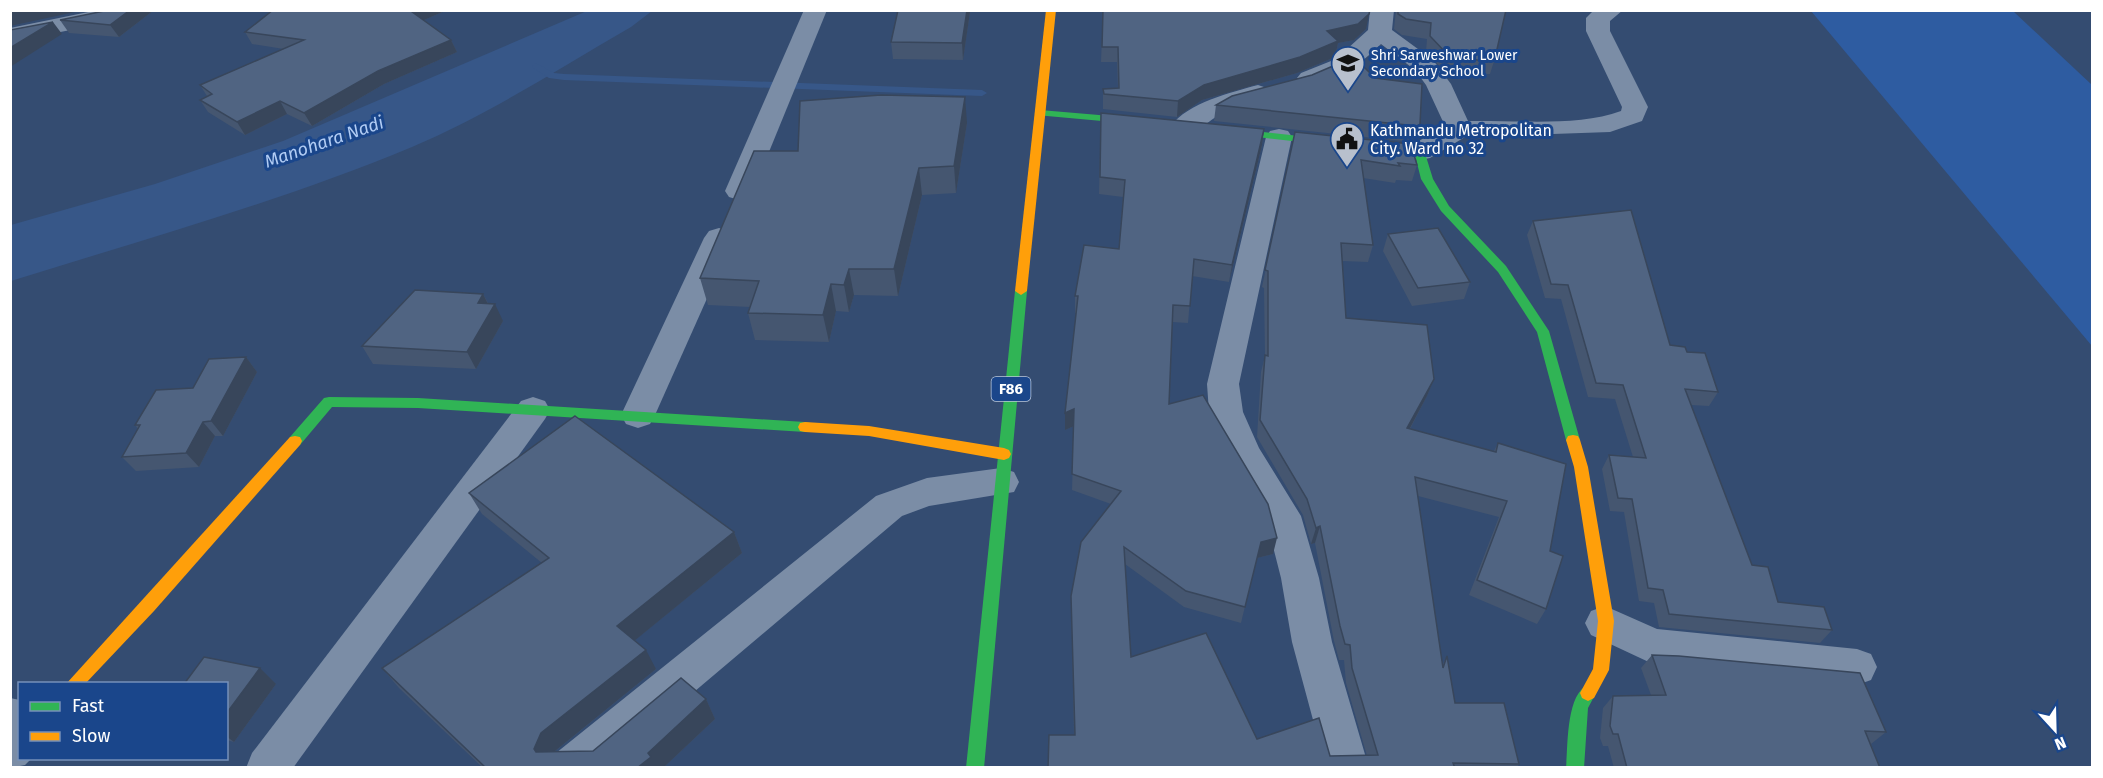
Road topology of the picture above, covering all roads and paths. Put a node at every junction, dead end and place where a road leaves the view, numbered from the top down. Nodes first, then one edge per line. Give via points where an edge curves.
1 (136, 10) edge
2 (816, 10) edge
3 (1051, 10) edge
4 (1612, 10) edge
5 (1381, 21) edge
6 (10, 35) edge
7 (1040, 112) junction
8 (1173, 125) junction
9 (1459, 129) junction
10 (1279, 137) junction
11 (1420, 152) junction
12 (533, 410) junction
13 (638, 415) junction
14 (1003, 468) junction
15 (1605, 623) junction
16 (1857, 667) dead end
17 (76, 682) edge
18 (267, 768) edge
19 (571, 768) edge
20 (975, 768) edge
21 (1348, 768) edge
22 (1575, 768) edge

1 - 6 street
2 - 13 street
3 - 7 street, F86
4 - 9 street via 1598,18 1598,31 1635,107 1633,115 1610,124 1574,127
5 - 8 street via 1345,64 1218,105
5 - 9 street via 1424,65
7 - 8 street
7 - 14 street, F86
8 - 10 street
9 - 11 street
10 - 11 street
10 - 21 street via 1223,384 1226,412 1244,453 1283,516 1312,642
11 - 15 street via 1427,179 1445,208 1502,269 1543,331 1581,467
12 - 13 street
12 - 17 street via 329,402
12 - 18 street
13 - 14 street via 869,430
14 - 19 street via 889,506
14 - 20 street, F86
15 - 16 street via 1653,646
15 - 22 street via 1601,670 1580,706

